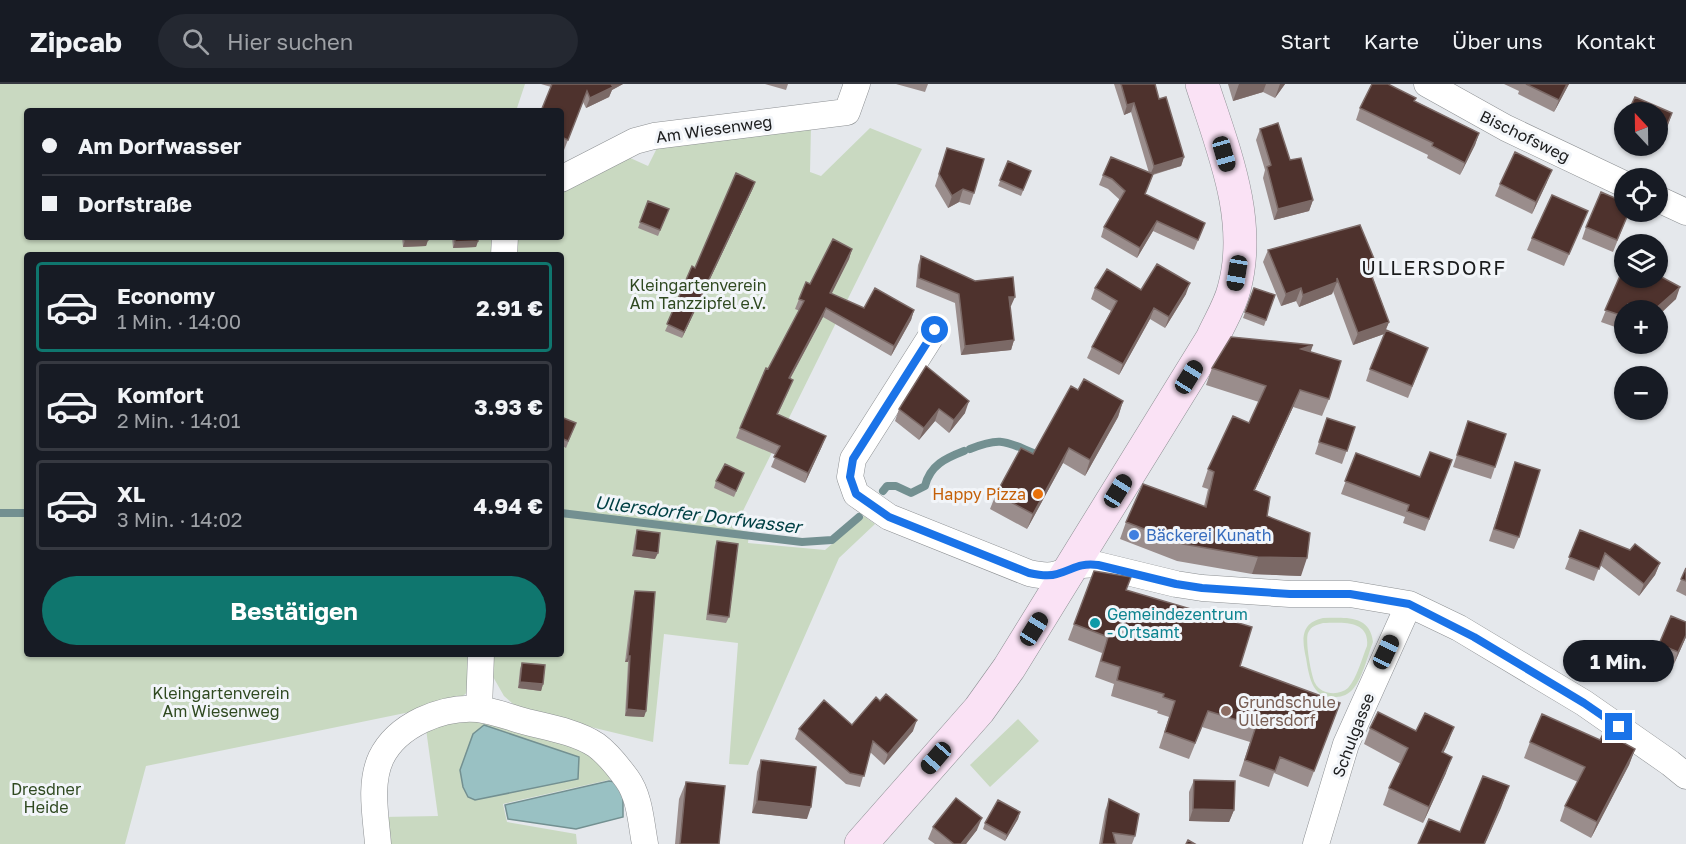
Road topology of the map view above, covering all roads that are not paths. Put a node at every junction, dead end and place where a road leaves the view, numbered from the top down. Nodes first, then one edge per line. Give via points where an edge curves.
1 (857, 84) edge
2 (1202, 84) edge
3 (1427, 84) edge
4 (564, 177) edge
5 (1614, 179) edge
6 (1668, 204) edge
7 (1686, 212) edge
8 (935, 330) dead end
9 (1071, 567) junction
10 (1409, 604) junction
11 (481, 657) edge
12 (478, 709) junction
13 (1686, 776) edge
14 (1318, 840) edge
15 (378, 844) edge
16 (645, 844) edge
17 (861, 844) edge

1 - 4 street, Am Wiesenweg via 847,112 654,136 635,141
2 - 9 main road via 1235,195 1242,240 1234,289 1212,339
3 - 5 street, Bischofsweg via 1506,128
6 - 7 street
8 - 9 street via 853,459 850,477 856,494 889,517 1029,573 1056,575
9 - 10 street via 1098,565 1176,584 1228,591 1350,594
9 - 17 main road via 979,710
10 - 13 street via 1584,703
10 - 14 street, Schulgasse via 1346,744
11 - 12 street
12 - 15 street via 421,720 387,747 377,768 374,792
12 - 16 street via 596,745 628,779

